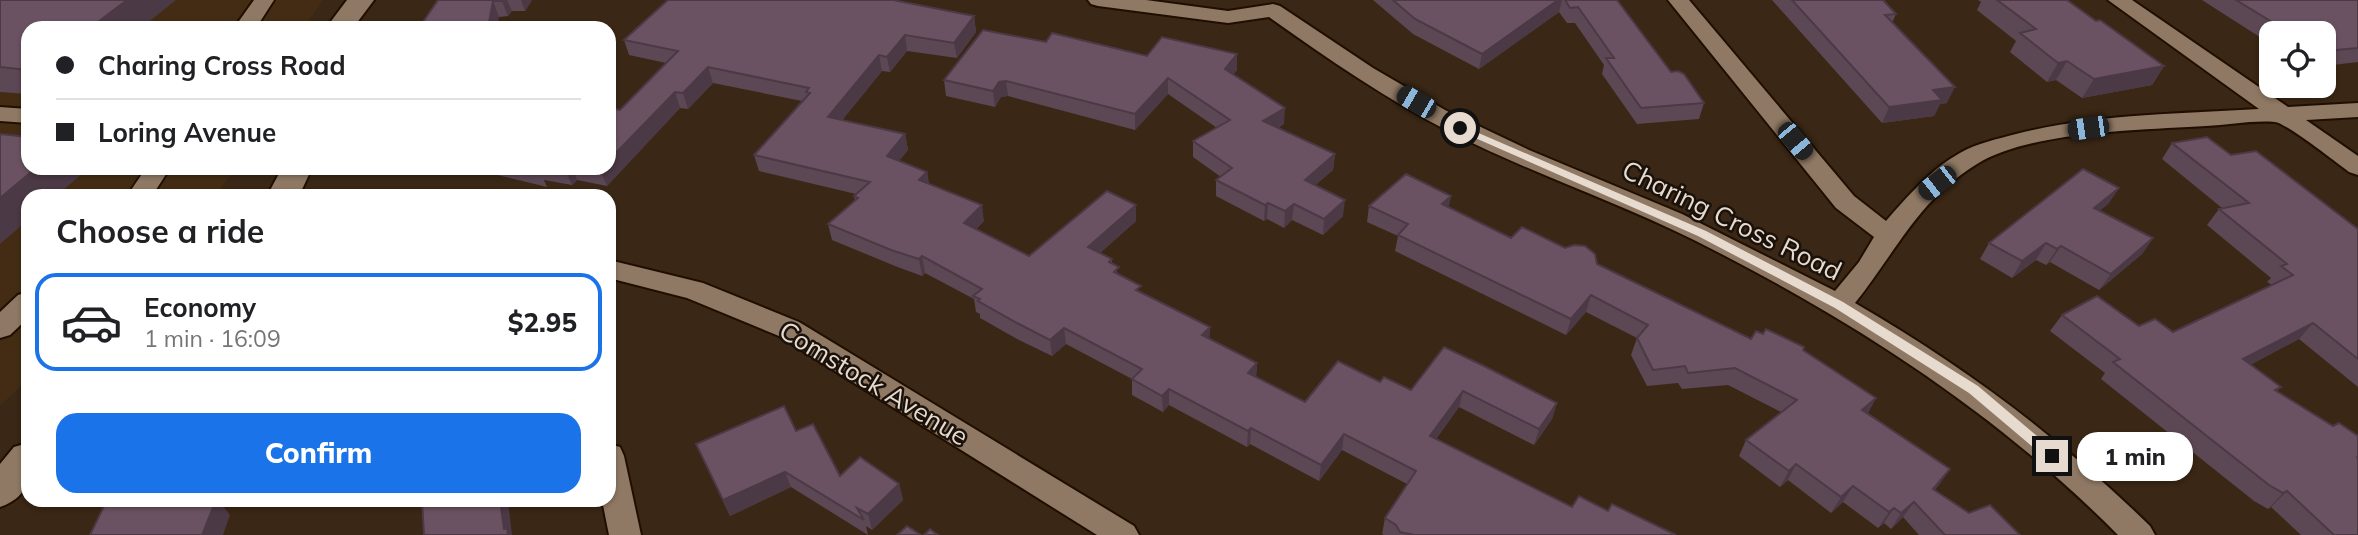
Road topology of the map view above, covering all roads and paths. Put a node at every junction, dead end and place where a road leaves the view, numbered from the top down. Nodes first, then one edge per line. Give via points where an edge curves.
1 (264, 0) edge
2 (361, 0) edge
3 (1098, 0) edge
4 (1678, 0) edge
5 (2118, 0) edge
6 (1269, 5) edge
7 (250, 21) edge
8 (344, 21) edge
9 (2358, 110) edge
10 (0, 114) edge
11 (2283, 115) junction
12 (21, 116) edge
13 (2358, 167) edge
14 (1888, 235) junction
15 (616, 271) edge
16 (1839, 305) junction
17 (21, 308) edge
18 (0, 328) edge
19 (21, 466) edge
20 (0, 491) edge
21 (616, 491) edge
22 (625, 535) edge
23 (1123, 535) edge
24 (2139, 535) edge

1 - 7 street
2 - 8 street
3 - 6 street, Charing Cross Road via 1228,17
4 - 14 street via 1845,202
5 - 11 street
6 - 16 street, Charing Cross Road via 1349,64 1460,128 1702,233
9 - 11 street, Charing Cross Road
10 - 12 street
11 - 13 street
11 - 14 street, Charing Cross Road via 2108,125 2002,145 1969,158 1931,188
14 - 16 street, Charing Cross Road
15 - 23 street, Comstock Avenue via 694,290 789,329
16 - 24 street via 1973,390 2111,505
17 - 18 street
19 - 20 street
21 - 22 street

